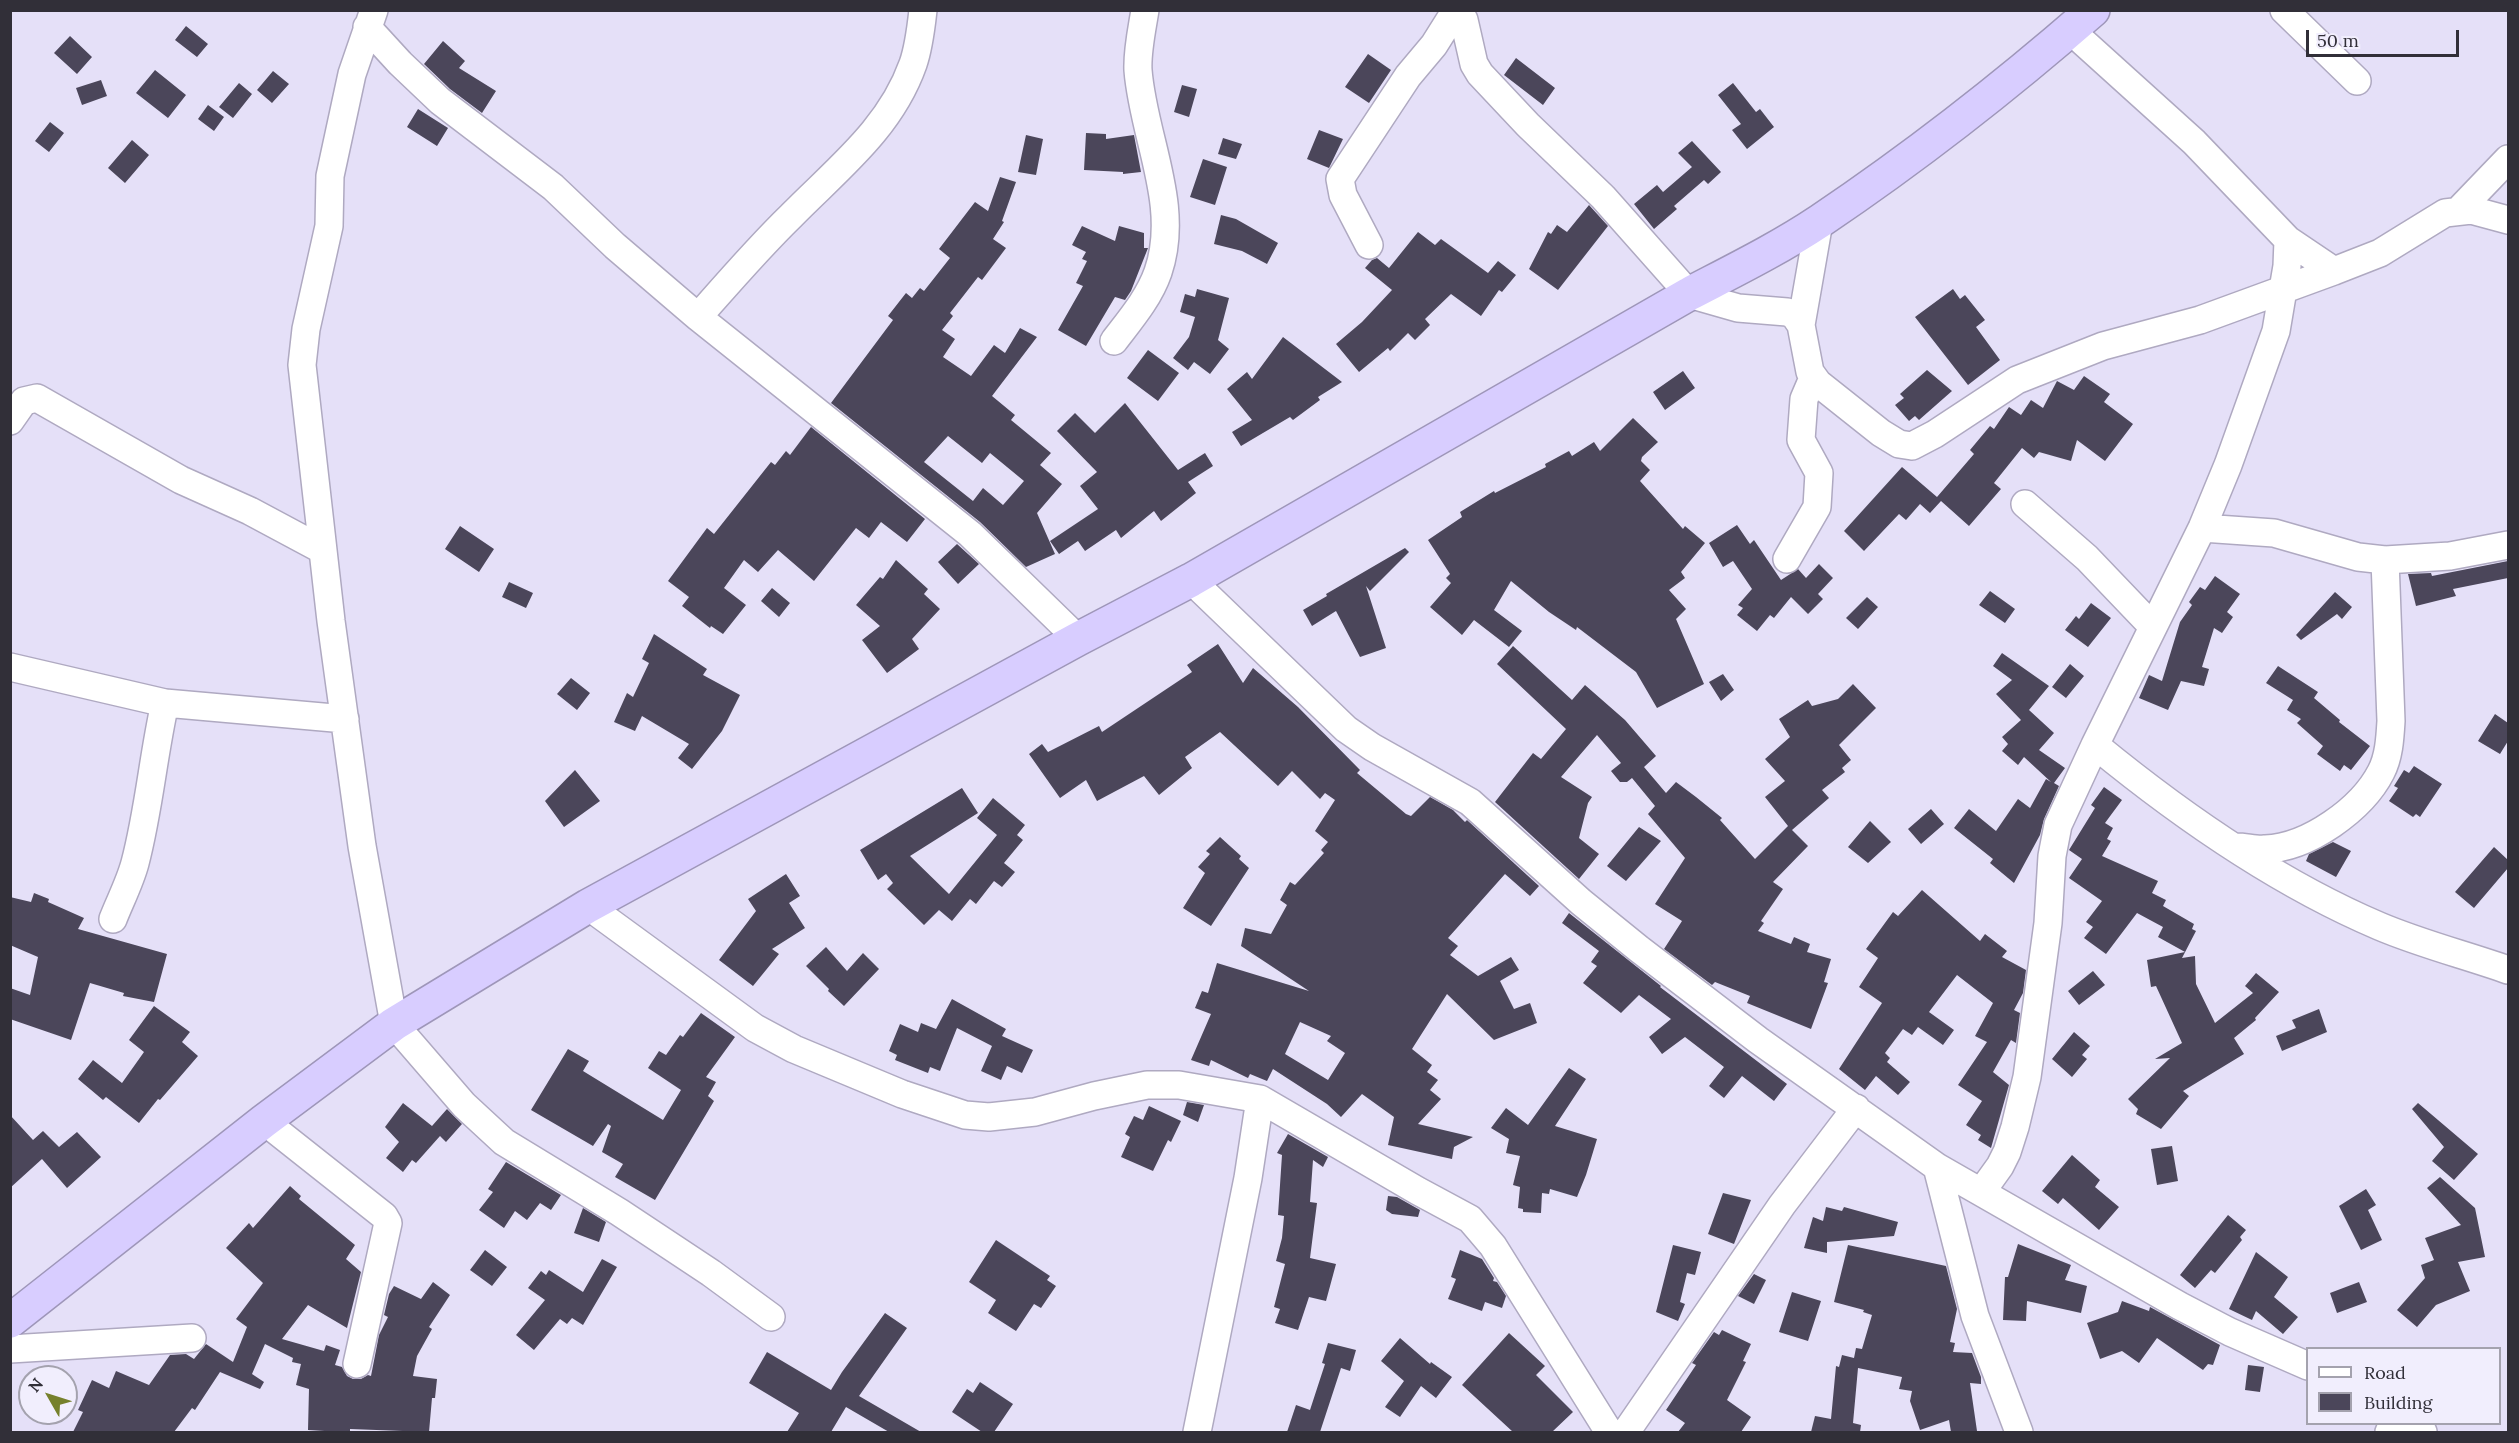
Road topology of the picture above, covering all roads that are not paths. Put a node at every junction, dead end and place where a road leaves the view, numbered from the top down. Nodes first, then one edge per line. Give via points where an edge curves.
1 (923, 10) edge
2 (1145, 10) edge
3 (1457, 10) edge
4 (2284, 10) edge
5 (370, 19) edge
6 (2082, 20) edge
7 (2357, 81) dead end
8 (2508, 159) edge
9 (2459, 210) junction
10 (2508, 220) edge
11 (1819, 222) junction
12 (2288, 240) junction
13 (1369, 245) dead end
14 (2334, 271) junction
15 (2282, 290) junction
16 (1689, 294) junction
17 (698, 317) junction
18 (1801, 325) junction
19 (1114, 341) dead end
20 (1813, 378) junction
21 (10, 421) edge
22 (2025, 504) dead end
23 (2202, 528) junction
24 (2508, 545) edge
25 (321, 549) junction
26 (1787, 559) dead end
27 (2385, 560) junction
28 (1191, 580) junction
29 (2153, 627) junction
30 (1078, 639) junction
31 (10, 667) edge
32 (165, 703) junction
33 (345, 719) junction
34 (2095, 745) junction
35 (2235, 846) junction
36 (588, 906) junction
37 (113, 919) dead end
38 (2508, 970) edge
39 (394, 1024) junction
40 (1260, 1099) junction
41 (1856, 1108) junction
42 (264, 1120) junction
43 (1937, 1167) junction
44 (1982, 1191) junction
45 (771, 1317) dead end
46 (10, 1321) edge
47 (192, 1338) dead end
48 (10, 1349) edge
49 (357, 1364) dead end
50 (2306, 1366) edge
51 (1197, 1432) edge
52 (1609, 1432) edge
53 (1626, 1432) edge
54 (2019, 1432) edge

1 - 17 street via 914,62 881,124
2 - 19 street via 1138,69 1165,210 1165,245 1147,297
3 - 13 street via 1340,179 1343,195
3 - 16 street via 1464,20 1480,74 1603,196
4 - 7 street
5 - 17 street via 400,63 440,101 553,187
5 - 25 street via 352,74 330,176 329,226 302,365
6 - 11 highway via 1971,112
6 - 12 street
8 - 9 street
9 - 10 street
9 - 14 street via 2433,219 2380,253
11 - 16 highway
11 - 18 street
12 - 14 street
12 - 15 street
14 - 15 street
15 - 20 street via 2200,320 2138,335 2061,361 2017,380 1912,446 1899,444 1881,433
15 - 23 street via 2276,331 2261,377
16 - 18 street via 1754,310 1787,312
16 - 28 highway
17 - 30 street via 970,534
18 - 20 street
20 - 26 street via 1804,399 1802,440 1819,473 1817,507
21 - 25 street via 25,400 37,398 172,476
22 - 29 street via 2087,558
23 - 27 street via 2274,533 2348,555
23 - 29 street
24 - 27 street via 2450,556
25 - 33 street
27 - 35 street via 2391,721 2381,771 2345,817 2315,834 2265,849
28 - 30 highway
28 - 41 street via 1346,729 1470,802 1639,949 1758,1040
29 - 34 street
30 - 36 highway
31 - 32 street
32 - 33 street
32 - 37 street via 135,865
33 - 39 street via 371,902
34 - 35 street via 2163,799
34 - 44 street via 2055,838 2038,999 2015,1128 2000,1166
35 - 38 street via 2309,891 2379,926
36 - 39 highway
36 - 40 street via 755,1029 853,1075 965,1115 989,1117 1035,1112 1148,1085 1179,1085
39 - 42 highway
39 - 45 street via 464,1105 504,1142 619,1212
40 - 51 street
40 - 52 street via 1470,1219 1498,1255
41 - 43 street
41 - 53 street via 1782,1205
42 - 46 highway
42 - 49 street via 388,1223
43 - 44 street
43 - 54 street via 1975,1316
44 - 50 street via 2161,1296
47 - 48 street

